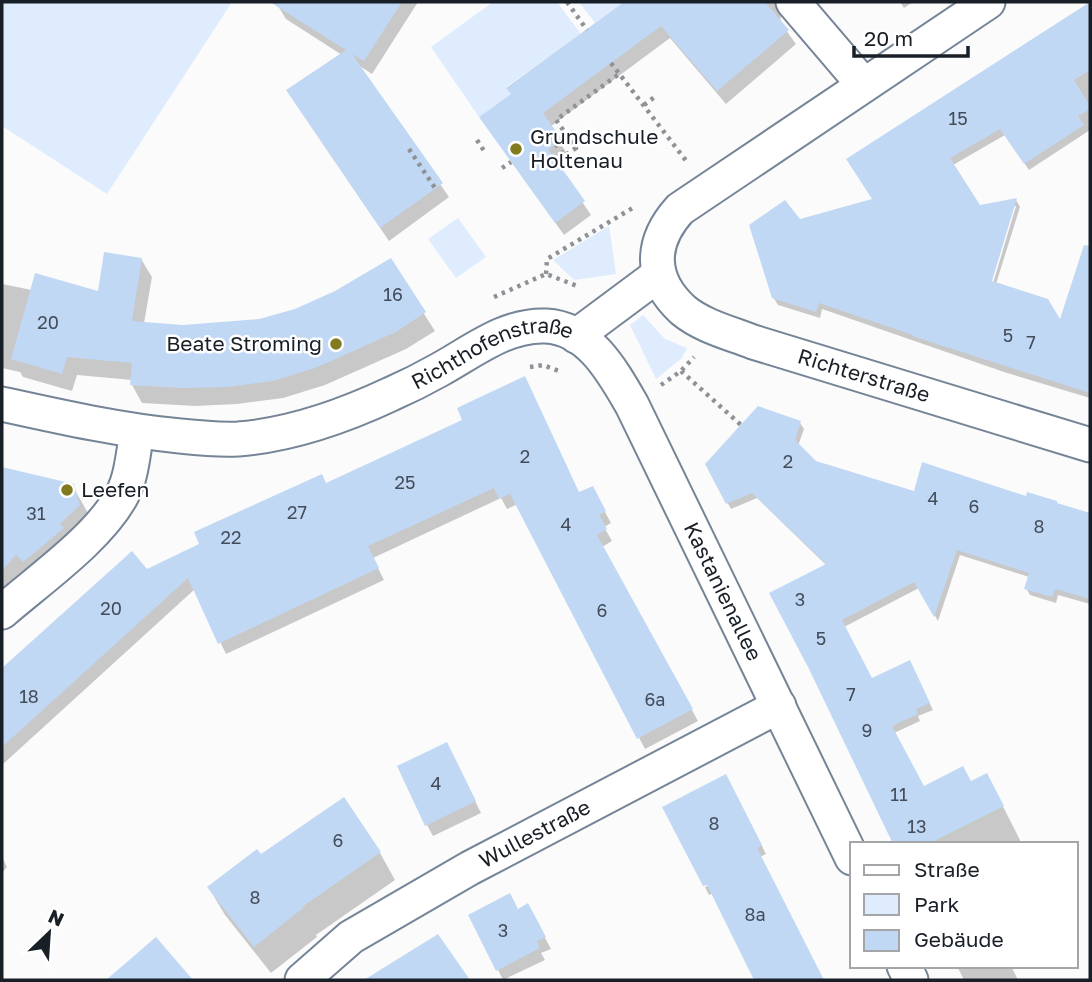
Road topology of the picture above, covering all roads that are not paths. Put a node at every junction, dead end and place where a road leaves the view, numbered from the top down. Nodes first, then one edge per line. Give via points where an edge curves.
1 (793, 2) edge
2 (988, 2) edge
3 (863, 84) junction
4 (659, 275) junction
5 (576, 337) junction
6 (2, 404) edge
7 (137, 432) junction
8 (1090, 445) edge
9 (2, 612) edge
10 (779, 706) junction
11 (850, 854) edge
12 (302, 980) edge

1 - 3 street
2 - 3 street
3 - 4 street via 680,209 667,223 656,260
4 - 5 street, Richthofenstraße
4 - 8 street, Richterstraße via 684,311 706,324
5 - 7 street, Richthofenstraße via 549,326 508,332 391,394 278,433 238,439
5 - 10 street, Kastanienallee via 600,355 632,405
6 - 7 street, Richthofenstraße
7 - 9 street via 123,494 103,525
10 - 11 street, Kastanienallee
10 - 12 street, Wullestraße via 458,875 351,937

